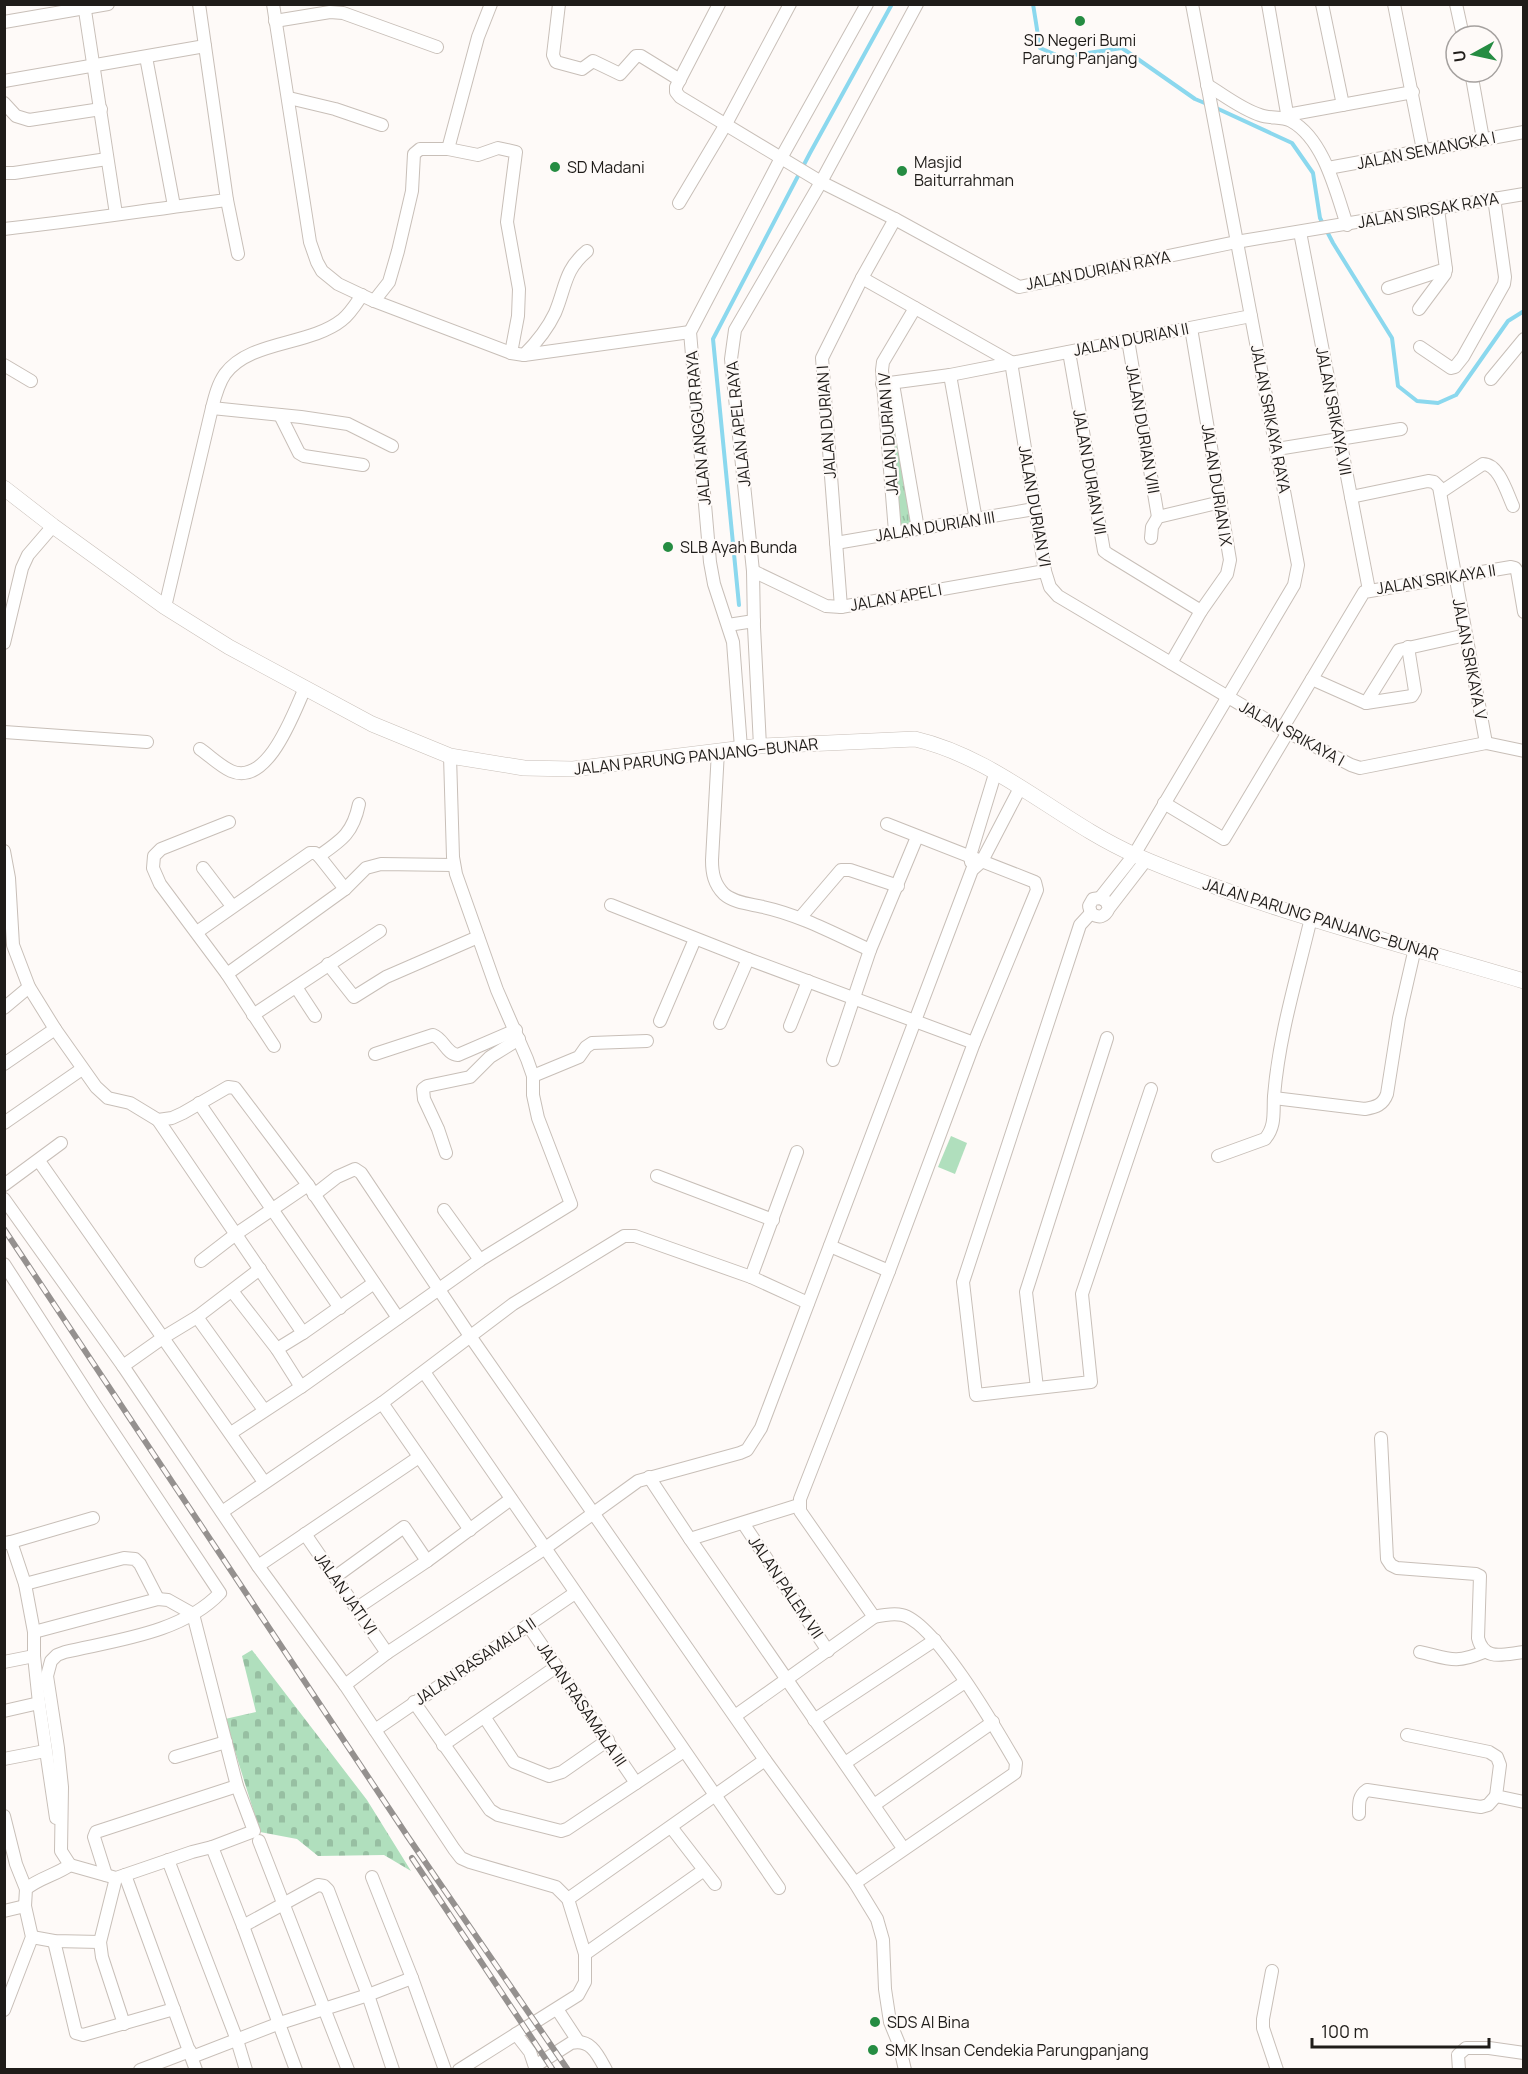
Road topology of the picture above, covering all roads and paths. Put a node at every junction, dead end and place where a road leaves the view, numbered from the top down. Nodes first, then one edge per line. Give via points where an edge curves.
1 (108, 4) edge
2 (199, 4) edge
3 (273, 4) edge
4 (491, 4) edge
5 (559, 4) edge
6 (718, 4) edge
7 (790, 4) edge
8 (867, 4) edge
9 (917, 4) edge
10 (1192, 4) edge
11 (1268, 4) edge
12 (1322, 4) edge
13 (1394, 4) edge
14 (1456, 4) edge
15 (84, 7) edge
16 (276, 21) junction
17 (4, 22) edge
18 (1460, 24) edge
19 (205, 46) junction
20 (437, 47) dead end
21 (146, 57) junction
22 (94, 67) junction
23 (680, 80) junction
24 (4, 81) edge
25 (1473, 84) edge
26 (1208, 89) junction
27 (1413, 92) junction
28 (289, 98) junction
29 (4, 103) edge
30 (1342, 105) junction
31 (101, 109) junction
32 (1288, 117) junction
33 (726, 124) junction
34 (382, 125) dead end
35 (1524, 132) edge
36 (1483, 139) junction
37 (448, 149) junction
38 (1423, 150) junction
39 (107, 159) junction
40 (787, 161) junction
41 (1328, 168) junction
42 (4, 173) edge
43 (821, 183) junction
44 (1524, 194) edge
45 (1494, 198) junction
46 (227, 200) junction
47 (679, 203) dead end
48 (174, 206) junction
49 (1437, 209) junction
50 (116, 214) junction
51 (895, 219) junction
52 (1347, 225) junction
53 (4, 229) edge
54 (1304, 231) junction
55 (1236, 242) junction
56 (587, 251) dead end
57 (238, 254) dead end
58 (1446, 269) junction
59 (862, 278) junction
60 (1388, 288) dead end
61 (362, 295) junction
62 (374, 301) junction
63 (915, 308) junction
64 (1419, 309) dead end
65 (1251, 316) junction
66 (1191, 327) junction
67 (690, 332) junction
68 (1524, 339) edge
69 (1128, 340) junction
70 (1420, 347) dead end
71 (1069, 352) junction
72 (511, 353) junction
73 (525, 355) junction
74 (1011, 362) junction
75 (4, 365) edge
76 (950, 375) junction
77 (1491, 379) dead end
78 (31, 381) dead end
79 (888, 384) junction
80 (212, 408) junction
81 (280, 415) junction
82 (1401, 429) dead end
83 (1339, 440) junction
84 (392, 446) dead end
85 (1277, 449) junction
86 (363, 465) dead end
87 (4, 488) edge
88 (1441, 492) junction
89 (1351, 497) junction
90 (1221, 502) junction
91 (1513, 506) dead end
92 (1034, 509) junction
93 (1158, 517) junction
94 (976, 520) junction
95 (53, 526) junction
96 (918, 529) junction
97 (896, 532) junction
98 (1151, 538) dead end
99 (836, 543) junction
100 (753, 571) junction
101 (1046, 571) junction
102 (1454, 578) junction
103 (1369, 590) junction
104 (9, 596) edge
105 (165, 607) junction
106 (841, 607) junction
107 (1202, 611) junction
108 (1524, 612) edge
109 (754, 621) junction
110 (728, 625) junction
111 (1466, 635) junction
112 (4, 644) edge
113 (1408, 647) junction
114 (1171, 663) junction
115 (1312, 679) junction
116 (305, 688) junction
117 (1226, 696) junction
118 (1366, 702) junction
119 (1285, 731) junction
120 (4, 732) edge
121 (147, 742) dead end
122 (1486, 743) junction
123 (760, 746) junction
124 (741, 748) junction
125 (200, 749) dead end
126 (718, 751) junction
127 (1524, 751) edge
128 (450, 756) junction
129 (995, 774) junction
130 (1020, 788) junction
131 (1164, 803) junction
132 (359, 804) dead end
133 (229, 822) dead end
134 (887, 824) dead end
135 (917, 837) junction
136 (4, 851) edge
137 (319, 856) junction
138 (970, 856) junction
139 (1140, 857) junction
140 (982, 861) junction
141 (453, 865) junction
142 (203, 868) dead end
143 (972, 870) junction
144 (898, 886) junction
145 (345, 890) junction
146 (1100, 898) junction
147 (611, 905) dead end
148 (232, 906) junction
149 (1109, 908) junction
150 (1091, 913) junction
151 (800, 918) junction
152 (1311, 918) junction
153 (380, 931) dead end
154 (197, 932) junction
155 (478, 937) junction
156 (695, 939) junction
157 (9, 946) edge
158 (1415, 948) junction
159 (870, 950) junction
160 (748, 959) junction
161 (328, 964) junction
162 (226, 974) junction
163 (808, 981) junction
164 (1524, 981) edge
165 (29, 987) junction
166 (297, 987) junction
167 (855, 999) junction
168 (4, 1008) edge
169 (253, 1015) junction
170 (315, 1016) dead end
171 (660, 1021) dead end
172 (915, 1022) junction
173 (720, 1023) dead end
174 (789, 1026) dead end
175 (55, 1029) junction
176 (517, 1035) junction
177 (1107, 1038) dead end
178 (647, 1041) dead end
179 (974, 1043) junction
180 (274, 1046) dead end
181 (375, 1054) dead end
182 (833, 1060) dead end
183 (4, 1064) edge
184 (82, 1069) junction
185 (533, 1076) junction
186 (1151, 1089) dead end
187 (1274, 1098) junction
188 (199, 1103) junction
189 (158, 1120) junction
190 (4, 1123) edge
191 (62, 1143) dead end
192 (796, 1152) dead end
193 (446, 1153) dead end
194 (1218, 1156) dead end
195 (39, 1161) junction
196 (657, 1176) dead end
197 (4, 1185) edge
198 (311, 1190) junction
199 (4, 1199) edge
200 (444, 1210) dead end
201 (273, 1211) junction
202 (773, 1220) junction
203 (236, 1234) junction
204 (830, 1246) junction
205 (480, 1260) junction
206 (201, 1261) dead end
207 (4, 1264) edge
208 (260, 1269) junction
209 (889, 1271) junction
210 (751, 1277) junction
211 (374, 1283) junction
212 (440, 1288) junction
213 (232, 1291) junction
214 (808, 1303) junction
215 (340, 1308) junction
216 (197, 1317) junction
217 (398, 1318) junction
218 (303, 1333) junction
219 (470, 1336) junction
220 (164, 1337) junction
221 (277, 1349) junction
222 (123, 1366) junction
223 (424, 1372) junction
224 (301, 1387) junction
225 (1037, 1388) junction
226 (382, 1403) junction
227 (264, 1410) junction
228 (231, 1433) junction
229 (1381, 1438) dead end
230 (419, 1457) junction
231 (649, 1477) junction
232 (264, 1482) junction
233 (511, 1499) junction
234 (799, 1505) junction
235 (222, 1512) junction
236 (593, 1512) junction
237 (93, 1518) dead end
238 (743, 1523) junction
239 (470, 1530) junction
240 (305, 1534) junction
241 (690, 1539) junction
242 (8, 1542) edge
243 (544, 1549) junction
244 (427, 1561) junction
245 (258, 1566) junction
246 (335, 1577) junction
247 (25, 1584) junction
248 (575, 1593) junction
249 (158, 1599) junction
250 (357, 1608) junction
251 (193, 1614) junction
252 (874, 1617) junction
253 (528, 1625) junction
254 (34, 1632) junction
255 (935, 1640) junction
256 (828, 1651) junction
257 (1420, 1652) dead end
258 (1484, 1652) junction
259 (1524, 1652) edge
260 (387, 1653) junction
261 (34, 1656) junction
262 (4, 1662) edge
263 (556, 1667) junction
264 (788, 1680) junction
265 (965, 1682) junction
266 (345, 1685) junction
267 (414, 1702) junction
268 (39, 1703) junction
269 (4, 1711) edge
270 (735, 1716) junction
271 (485, 1718) junction
272 (814, 1720) junction
273 (993, 1722) junction
274 (375, 1730) junction
275 (1407, 1735) dead end
276 (608, 1740) junction
277 (226, 1742) junction
278 (442, 1745) junction
279 (45, 1751) junction
280 (684, 1751) junction
281 (175, 1757) dead end
282 (4, 1760) edge
283 (765, 1760) junction
284 (845, 1763) junction
285 (636, 1783) junction
286 (237, 1786) junction
287 (1496, 1796) junction
288 (715, 1797) junction
289 (1524, 1802) edge
290 (874, 1805) junction
291 (1359, 1814) dead end
292 (4, 1816) edge
293 (671, 1827) junction
294 (259, 1841) dead end
295 (212, 1847) junction
296 (903, 1848) junction
297 (61, 1851) junction
298 (168, 1860) junction
299 (70, 1865) junction
300 (704, 1870) junction
301 (116, 1876) junction
302 (372, 1877) dead end
303 (855, 1883) junction
304 (715, 1884) dead end
305 (779, 1888) dead end
306 (26, 1889) junction
307 (568, 1899) junction
308 (283, 1904) junction
309 (25, 1906) junction
310 (4, 1911) edge
311 (243, 1926) junction
312 (32, 1937) junction
313 (54, 1941) junction
314 (100, 1942) junction
315 (585, 1954) junction
316 (1272, 1971) dead end
317 (412, 1978) junction
318 (368, 1995) junction
319 (326, 2008) junction
320 (174, 2009) junction
321 (4, 2010) edge
322 (560, 2013) junction
323 (280, 2023) junction
324 (124, 2024) junction
325 (518, 2036) junction
326 (237, 2040) junction
327 (578, 2041) junction
328 (1524, 2053) edge
329 (193, 2059) edge
330 (536, 2068) edge
331 (141, 2070) edge
332 (246, 2070) edge
333 (296, 2070) edge
334 (348, 2070) edge
335 (393, 2070) edge
336 (446, 2070) edge
337 (459, 2070) edge
338 (606, 2070) edge
339 (905, 2070) edge
340 (1277, 2070) edge
341 (1459, 2070) edge

1 - 15 street
2 - 19 street
3 - 16 street
4 - 37 street via 478,37
5 - 23 street via 553,55 556,62 582,69 593,61 621,74 636,56 641,56
6 - 23 street
7 - 33 street
8 - 40 street, JALAN ANGGUR RAYA
9 - 43 street, JALAN APEL RAYA
10 - 26 street
11 - 32 street
12 - 30 street
13 - 27 street
14 - 18 street
15 - 17 street
15 - 22 street
16 - 20 street via 330,12 343,14
16 - 28 street
19 - 21 street
19 - 46 street
21 - 22 street
21 - 48 street
22 - 24 street
22 - 31 street
23 - 33 street, JALAN DURIAN RAYA via 676,92 680,97
25 - 36 street
26 - 32 street via 1264,117
26 - 55 street, JALAN SRIKAYA RAYA
27 - 30 street
27 - 38 street
28 - 34 street
28 - 61 street via 310,242 317,262 330,279
29 - 31 street via 16,116 28,120
30 - 32 street
31 - 39 street
32 - 41 street via 1307,134
33 - 40 street, JALAN DURIAN RAYA
33 - 47 street
35 - 36 street, JALAN SEMANGKA I
36 - 38 street, JALAN SEMANGKA I
37 - 62 street via 420,149 414,154 404,231 389,282
37 - 72 street via 478,155 498,148 516,153 507,222 519,289
38 - 41 street, JALAN SEMANGKA I
39 - 42 street
39 - 50 street
40 - 43 street, JALAN DURIAN RAYA
40 - 67 street, JALAN ANGGUR RAYA
41 - 52 street
43 - 51 street, JALAN DURIAN RAYA
43 - 100 street, JALAN APEL RAYA via 735,330 732,344
44 - 45 street, JALAN SIRSAK RAYA
45 - 49 street, JALAN SIRSAK RAYA
45 - 70 street via 1505,277 1502,291 1455,367
46 - 48 street
46 - 57 street
48 - 50 street
49 - 52 street, JALAN SIRSAK RAYA
49 - 58 street
50 - 53 street
51 - 55 street, JALAN DURIAN RAYA via 1019,286
51 - 59 street, JALAN DURIAN I
52 - 54 street, JALAN SIRSAK RAYA
54 - 55 street, JALAN DURIAN RAYA
54 - 83 street, JALAN SRIKAYA VII
55 - 65 street, JALAN SRIKAYA RAYA
56 - 73 street via 569,271 554,315
58 - 60 street
58 - 64 street
59 - 63 street
59 - 99 street, JALAN DURIAN I via 822,358
61 - 62 street
61 - 80 street via 349,314 331,327 261,350 231,367 218,386
62 - 72 street
63 - 74 street
63 - 79 street, JALAN DURIAN IV via 883,362
65 - 66 street, JALAN DURIAN II
65 - 85 street, JALAN SRIKAYA RAYA
66 - 69 street, JALAN DURIAN II
66 - 90 street, JALAN DURIAN IX
67 - 73 street
67 - 110 street, JALAN ANGGUR RAYA via 710,562
68 - 77 street
69 - 71 street, JALAN DURIAN II
69 - 93 street, JALAN DURIAN VIII
71 - 74 street, JALAN DURIAN II
71 - 107 street, JALAN DURIAN VII via 1104,550
72 - 73 street
74 - 76 street, JALAN DURIAN II
74 - 92 street, JALAN DURIAN VI
75 - 78 street
76 - 79 street, JALAN DURIAN II
76 - 94 street
79 - 96 street
79 - 97 street, JALAN DURIAN IV
80 - 81 street
80 - 105 street
81 - 84 street via 348,424
81 - 86 street via 298,453
82 - 83 street
83 - 85 street
83 - 89 street, JALAN SRIKAYA VII
85 - 117 street, JALAN SRIKAYA RAYA via 1297,576
87 - 95 main road, JALAN PARUNG PANJANG–BUNAR
88 - 89 street via 1434,482 1428,481
88 - 91 street via 1487,464
88 - 102 street, JALAN SRIKAYA V
89 - 103 street, JALAN SRIKAYA VII
90 - 93 street
90 - 107 street, JALAN DURIAN IX via 1229,568
92 - 94 street, JALAN DURIAN III
92 - 101 street, JALAN DURIAN VI
93 - 98 street
94 - 96 street, JALAN DURIAN III
95 - 104 street via 28,555
95 - 105 main road, JALAN PARUNG PANJANG–BUNAR
96 - 97 street, JALAN DURIAN III
97 - 99 street, JALAN DURIAN III
99 - 106 street, JALAN DURIAN I
100 - 106 street, JALAN APEL I via 826,606
100 - 109 street, JALAN APEL RAYA
101 - 106 street, JALAN APEL I
101 - 114 street, JALAN DURIAN VI via 1050,587 1058,596
102 - 103 street, JALAN SRIKAYA II
102 - 108 street, JALAN SRIKAYA II via 1515,568
102 - 111 street, JALAN SRIKAYA V
103 - 115 street, JALAN SRIKAYA II via 1359,597
104 - 112 street
105 - 116 main road, JALAN PARUNG PANJANG–BUNAR
107 - 114 street, JALAN DURIAN IX
109 - 110 street
109 - 123 street, JALAN APEL RAYA
110 - 124 street, JALAN ANGGUR RAYA via 733,642
111 - 113 street
111 - 122 street, JALAN SRIKAYA V
113 - 118 street via 1395,655
113 - 118 street via 1414,694
114 - 117 street, JALAN DURIAN VI
115 - 118 street
115 - 119 street, JALAN SRIKAYA II
116 - 125 street via 282,738 255,768 244,772 230,770
116 - 128 main road, JALAN PARUNG PANJANG–BUNAR via 392,733
117 - 119 street, JALAN SRIKAYA I
117 - 131 street, JALAN SRIKAYA RAYA
119 - 122 street, JALAN SRIKAYA I via 1360,768
119 - 131 street, JALAN SRIKAYA II via 1224,839
120 - 121 street
122 - 127 street, JALAN SRIKAYA I
123 - 124 main road, JALAN PARUNG PANJANG–BUNAR
123 - 129 main road, JALAN PARUNG PANJANG–BUNAR via 915,739 935,744
124 - 126 main road, JALAN PARUNG PANJANG–BUNAR
126 - 128 main road, JALAN PARUNG PANJANG–BUNAR via 573,769 524,768
126 - 151 street via 712,876 725,895 737,901
128 - 141 street
129 - 130 main road, JALAN PARUNG PANJANG–BUNAR
129 - 138 street
130 - 139 main road, JALAN PARUNG PANJANG–BUNAR
130 - 140 street
131 - 139 street, JALAN SRIKAYA RAYA
132 - 137 street via 348,833
133 - 154 street via 161,849 154,856 153,868 160,884
134 - 135 street
135 - 138 street
135 - 144 street
136 - 157 street via 9,878
137 - 145 street
137 - 148 street via 310,853
138 - 140 street
138 - 143 street
139 - 146 street
139 - 149 street
139 - 152 main road, JALAN PARUNG PANJANG–BUNAR via 1268,906
140 - 143 street
140 - 179 street via 1035,882 1037,890
141 - 145 street via 375,865 366,868
141 - 155 street
142 - 148 street
143 - 172 street
144 - 151 street via 842,870
144 - 159 street
145 - 162 street
146 - 149 street
146 - 150 street via 1093,899
147 - 156 street
148 - 154 street
149 - 150 street via 1102,917
150 - 225 street via 1080,925 963,1282 976,1395
151 - 159 street
152 - 158 main road, JALAN PARUNG PANJANG–BUNAR
152 - 187 street via 1283,1029
153 - 161 street
154 - 162 street
155 - 161 street via 386,977 354,997
155 - 176 street
156 - 160 street
156 - 171 street
157 - 165 street
158 - 164 main road, JALAN PARUNG PANJANG–BUNAR
158 - 187 street via 1387,1094 1382,1103 1365,1109
159 - 167 street
160 - 163 street
160 - 173 street
161 - 166 street
162 - 169 street
163 - 167 street
163 - 174 street
165 - 168 street
165 - 175 street
166 - 169 street
166 - 170 street
167 - 172 street
167 - 182 street
169 - 180 street
172 - 179 street
172 - 204 street
175 - 183 street
175 - 184 street
176 - 181 street via 458,1055 450,1053 433,1035
176 - 185 street
176 - 193 street via 474,1075 423,1089
177 - 225 street via 1026,1292
178 - 185 street via 592,1043 579,1057
179 - 209 street
184 - 189 street via 108,1098 130,1104
184 - 190 street
185 - 205 street via 538,1119 571,1204
186 - 225 street via 1082,1294 1090,1382
187 - 194 street via 1274,1123 1265,1139
188 - 189 street via 177,1116
188 - 198 street via 228,1087 235,1088
188 - 201 street
189 - 203 street
191 - 195 street
192 - 202 street
195 - 197 street
195 - 220 street
196 - 202 street
198 - 201 street
198 - 211 street
198 - 212 street via 347,1171 355,1169 361,1173
199 - 222 street
200 - 205 street
201 - 203 street
201 - 215 street
202 - 210 street
203 - 206 street
203 - 208 street
204 - 209 street
204 - 214 street
205 - 212 street
207 - 251 street via 220,1593
208 - 213 street
208 - 218 street
209 - 234 street
210 - 214 street
210 - 219 street via 635,1236 624,1236
211 - 215 street
211 - 217 street
212 - 217 street
212 - 219 street
213 - 216 street
213 - 221 street
214 - 231 street via 761,1428 747,1450
215 - 218 street
216 - 220 street
216 - 227 street
217 - 224 street
218 - 221 street
219 - 223 street
219 - 236 street
220 - 222 street
220 - 228 street
221 - 224 street
222 - 235 street
223 - 226 street
223 - 233 street
224 - 227 street
226 - 230 street
226 - 232 street
227 - 228 street
228 - 232 street
229 - 258 street via 1387,1559 1397,1569 1480,1576 1478,1638
230 - 239 street
230 - 240 street
231 - 236 street
231 - 241 street
232 - 235 street
233 - 239 street
233 - 243 street
234 - 238 street
234 - 252 street
235 - 245 street
236 - 243 street
236 - 270 street
237 - 242 street
238 - 241 street
238 - 256 street, JALAN PALEM VII
239 - 244 street
240 - 245 street
240 - 246 street, JALAN JATI VI
241 - 264 street
242 - 247 street
243 - 248 street
243 - 260 street
244 - 246 street via 404,1527
244 - 250 street
245 - 266 street
246 - 250 street, JALAN JATI VI
247 - 249 street via 130,1558 140,1564
247 - 254 street
248 - 253 street, JALAN RASAMALA II
248 - 280 street
249 - 251 street via 168,1600
249 - 254 street
250 - 260 street, JALAN JATI VI
251 - 277 street
251 - 297 street via 147,1633 64,1652 51,1662 47,1676 62,1786
252 - 255 street via 902,1615 914,1620
252 - 256 street
253 - 263 street, JALAN RASAMALA III
253 - 267 street, JALAN RASAMALA II
254 - 261 street
255 - 265 street
255 - 272 street
256 - 264 street
257 - 258 street via 1462,1660
258 - 259 street
260 - 266 street
261 - 262 street
261 - 268 street
263 - 271 street
263 - 276 street, JALAN RASAMALA III
264 - 270 street
264 - 272 street
265 - 273 street
265 - 284 street
266 - 274 street
267 - 274 street, JALAN RASAMALA II
267 - 278 street
268 - 269 street
268 - 279 street
270 - 283 street
271 - 276 street via 514,1762 549,1776 562,1772
271 - 278 street
272 - 284 street
273 - 290 street
273 - 296 street via 1016,1763 1015,1773
274 - 307 street via 461,1858 556,1887
275 - 287 street via 1497,1757 1500,1765
276 - 285 street, JALAN RASAMALA III
277 - 281 street
277 - 286 street
278 - 285 street via 494,1813 561,1831
279 - 282 street
279 - 297 street
280 - 285 street
280 - 288 street
283 - 288 street
283 - 303 street
284 - 290 street
286 - 295 street via 254,1831
286 - 301 street via 96,1832 94,1837
287 - 289 street
287 - 291 street via 1480,1807 1367,1790 1359,1800
288 - 293 street
288 - 305 street
290 - 296 street
292 - 306 street
293 - 300 street
293 - 307 street
294 - 308 street
295 - 298 street
295 - 311 street
296 - 303 street
297 - 299 street
298 - 301 street
298 - 326 street
299 - 301 street
299 - 306 street
300 - 304 street
300 - 315 street
301 - 314 street
301 - 320 street
302 - 317 street
303 - 339 street via 880,1930 890,2022
306 - 309 street
307 - 315 street
308 - 311 street
308 - 318 street via 318,1886 328,1890
308 - 319 street
309 - 310 street
309 - 312 street
311 - 323 street
312 - 313 street
312 - 321 street
313 - 314 street
313 - 324 street via 76,2033 83,2035
314 - 324 street
315 - 322 street via 582,1990
316 - 340 street via 1263,2028
317 - 318 street
317 - 336 street
318 - 319 street
318 - 335 street
319 - 323 street
319 - 334 street
320 - 324 street
320 - 329 street
322 - 325 street
322 - 327 street
323 - 326 street
323 - 333 street
325 - 330 street
325 - 337 street
326 - 329 street
326 - 332 street
327 - 330 street
327 - 338 street via 591,2046
328 - 341 street via 1466,2048 1458,2055
329 - 331 street

